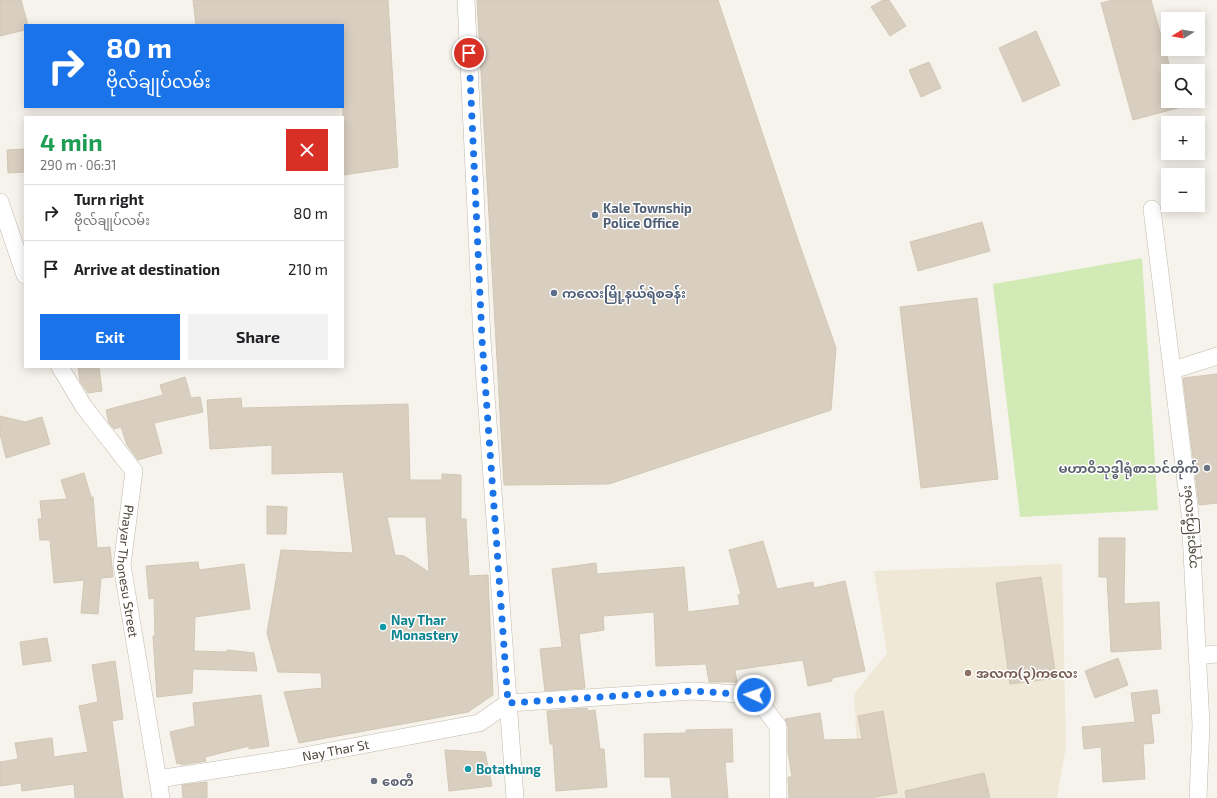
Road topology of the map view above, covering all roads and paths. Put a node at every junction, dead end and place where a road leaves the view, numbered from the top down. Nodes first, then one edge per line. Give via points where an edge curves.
1 (466, 0) edge
2 (0, 202) edge
3 (1152, 210) dead end
4 (24, 272) edge
5 (1217, 356) edge
6 (61, 368) edge
7 (1173, 370) junction
8 (1217, 654) edge
9 (1197, 656) junction
10 (508, 703) junction
11 (158, 779) junction
12 (161, 798) edge
13 (514, 798) edge
14 (778, 798) edge
15 (1198, 798) edge

1 - 10 street via 482,339
2 - 4 street
3 - 7 street, ဘုရားကြီးလမ်း
5 - 7 street
6 - 11 street, Phayar Thonesu Street via 84,407 134,471 122,565
7 - 9 street, ဘုရားကြီးလမ်း via 1190,514
8 - 9 street
9 - 15 street, ဘုရားကြီးလမ်း via 1201,725
10 - 11 street, Nay Thar St via 479,723 293,758
10 - 13 street
10 - 14 street via 692,691 754,695 778,726
11 - 12 street, Phayar Thonesu Street

